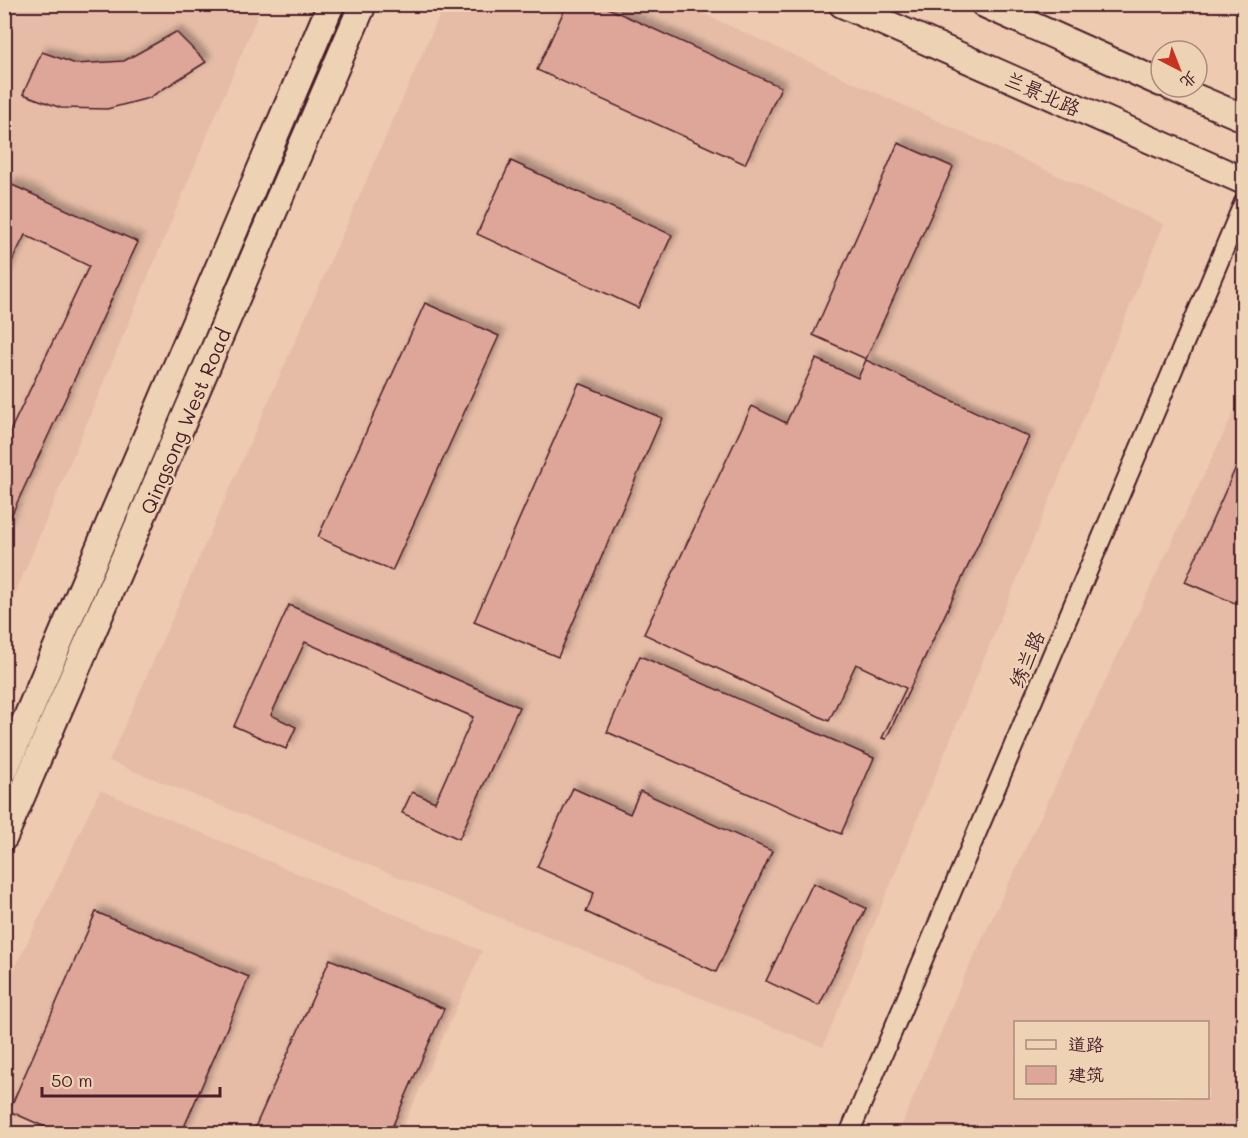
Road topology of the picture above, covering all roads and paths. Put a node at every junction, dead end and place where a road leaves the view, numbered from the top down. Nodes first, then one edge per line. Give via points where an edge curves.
1 (331, 4) edge
2 (363, 4) edge
3 (842, 4) edge
4 (984, 4) edge
5 (1149, 78) edge
6 (1199, 99) edge
7 (1244, 118) edge
8 (1244, 181) edge
9 (1244, 202) edge
10 (4, 771) edge
11 (4, 837) edge
12 (849, 1134) edge

1 - 10 main road, Qingsong West Road
2 - 11 main road, Qingsong West Road
3 - 8 main road, 兰景北路
4 - 5 main road
6 - 7 main road
9 - 12 street, 绣兰路

